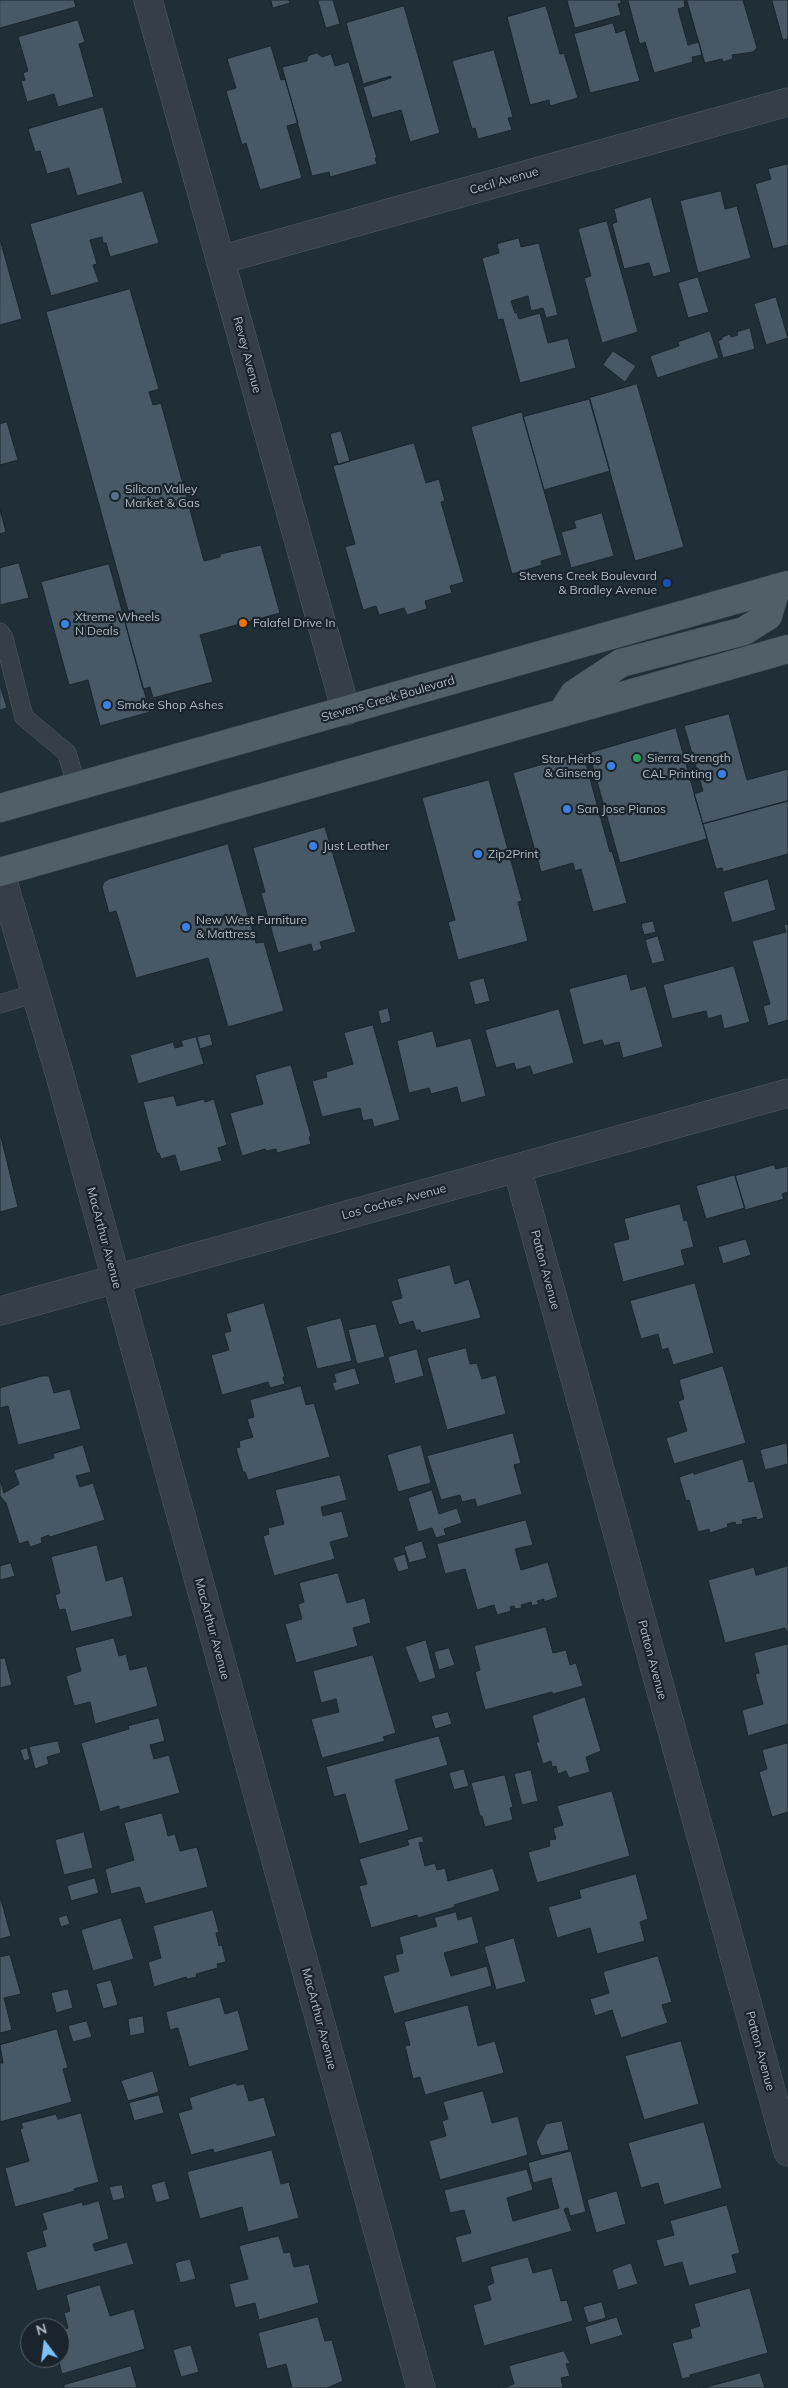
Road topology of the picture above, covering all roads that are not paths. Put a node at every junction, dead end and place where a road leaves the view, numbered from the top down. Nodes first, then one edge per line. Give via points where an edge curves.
1 (148, 0) edge
2 (788, 102) edge
3 (220, 260) junction
4 (782, 586) edge
5 (0, 632) edge
6 (788, 649) edge
7 (346, 711) junction
8 (563, 711) junction
9 (78, 787) junction
10 (0, 808) edge
11 (0, 871) edge
12 (36, 993) junction
13 (0, 1004) edge
14 (788, 1093) edge
15 (517, 1168) junction
16 (115, 1279) junction
17 (0, 1311) edge
18 (788, 2152) edge
19 (421, 2388) edge

1 - 3 street, Revey Avenue
2 - 3 street, Cecil Avenue
3 - 7 street, Revey Avenue
4 - 7 main road, Stevens Creek Boulevard
4 - 8 main road, Stevens Creek Boulevard via 768,616 744,631 621,664 574,694
5 - 9 lane via 24,717 67,753
6 - 8 main road
7 - 9 main road, Stevens Creek Boulevard
8 - 11 main road
9 - 10 main road, Stevens Creek Boulevard
11 - 12 street, MacArthur Avenue
12 - 13 lane
12 - 16 street, MacArthur Avenue
14 - 15 street, Los Coches Avenue
15 - 16 street, Los Coches Avenue
15 - 18 street, Patton Avenue
16 - 17 street, Los Coches Avenue
16 - 19 street, MacArthur Avenue

